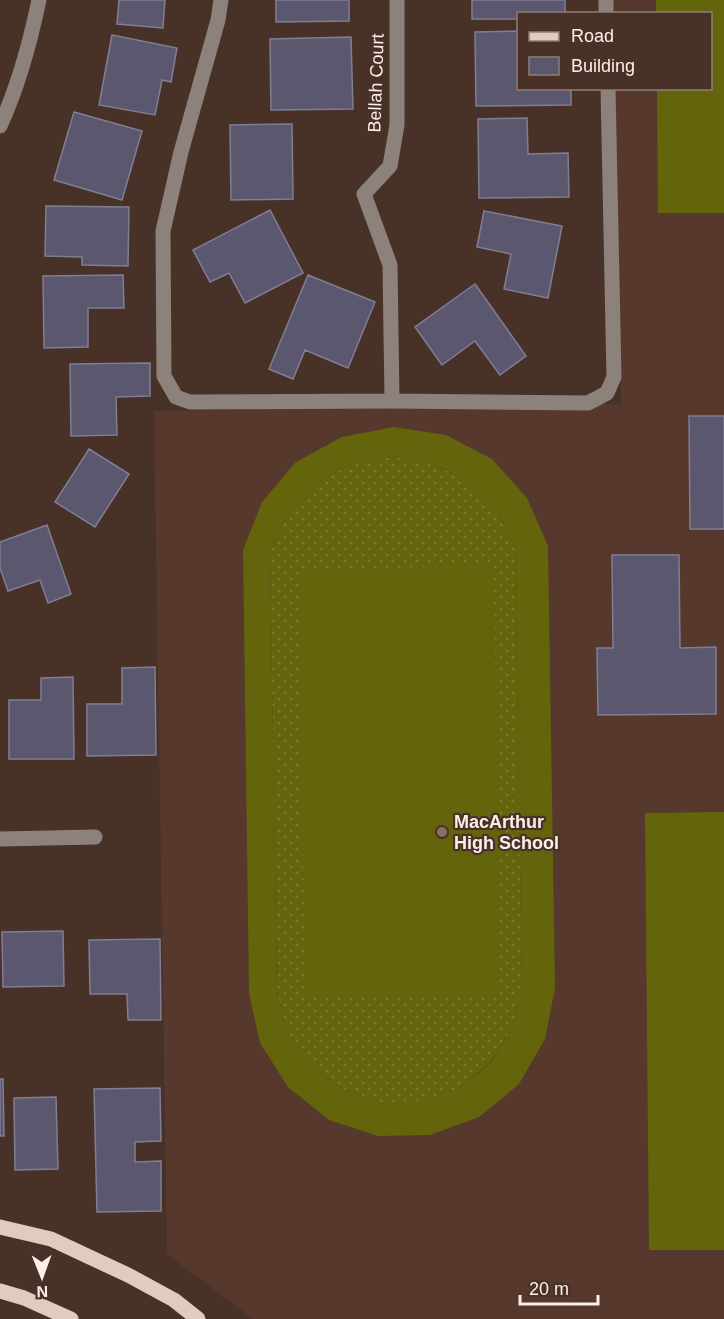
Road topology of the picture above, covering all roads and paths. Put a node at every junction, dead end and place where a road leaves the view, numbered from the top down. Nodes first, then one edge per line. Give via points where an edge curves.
1 (39, 0) edge
2 (221, 0) edge
3 (397, 0) edge
4 (608, 90) edge
5 (4, 105) edge
6 (0, 126) edge
7 (392, 401) junction
8 (95, 837) dead end
9 (0, 839) edge
10 (0, 1227) edge
11 (0, 1292) edge
12 (71, 1319) edge
13 (198, 1319) edge

1 - 5 street via 32,32
2 - 7 street via 163,231 164,376 176,397 190,402
3 - 7 street, Bellah Court via 397,125 390,166 364,194 390,265
4 - 7 street via 614,377 607,393 588,403
5 - 6 street
8 - 9 street
10 - 13 main road via 51,1239 174,1300
11 - 12 main road

